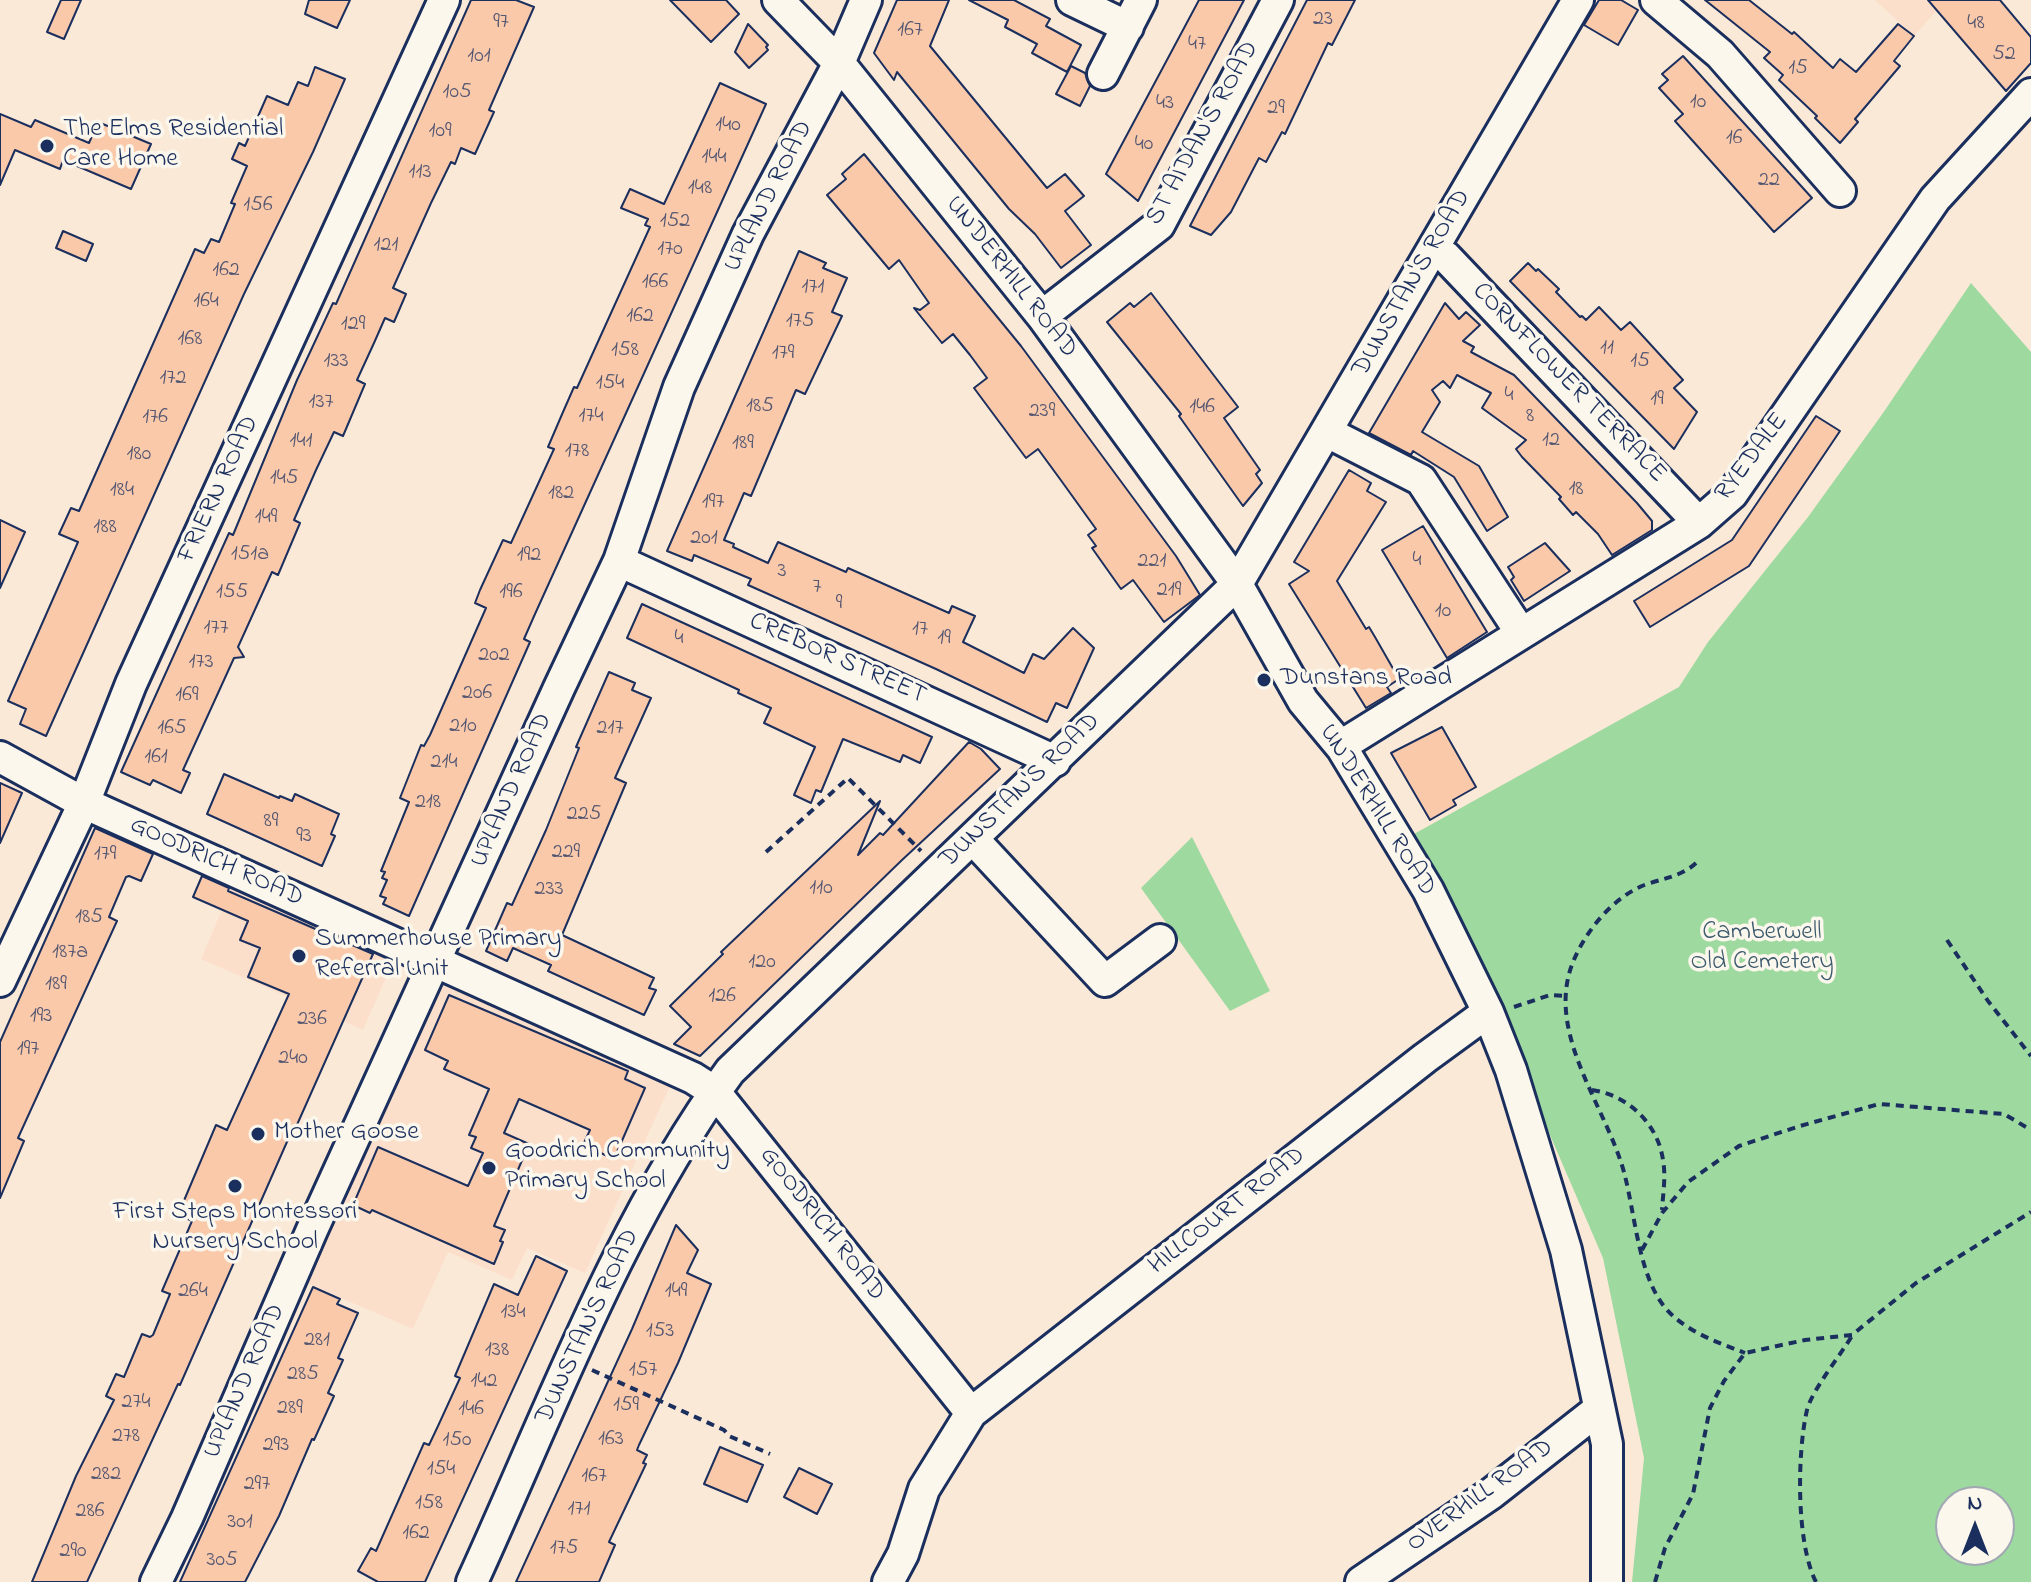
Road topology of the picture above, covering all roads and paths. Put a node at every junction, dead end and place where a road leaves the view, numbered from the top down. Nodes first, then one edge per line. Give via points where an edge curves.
1 (444, 0) edge
2 (778, 0) edge
3 (866, 0) edge
4 (1072, 0) edge
5 (1278, 0) edge
6 (1578, 0) edge
7 (1656, 0) edge
8 (1135, 13) edge
9 (839, 63) junction
10 (1103, 74) dead end
11 (2031, 94) edge
12 (1840, 191) dead end
13 (1433, 249) junction
14 (1042, 316) junction
15 (1327, 432) junction
16 (1699, 523) junction
17 (619, 561) junction
18 (1237, 584) junction
19 (1521, 633) junction
20 (1342, 748) junction
21 (0, 757) edge
22 (1055, 761) junction
23 (84, 803) junction
24 (973, 839) junction
25 (766, 852) dead end
26 (1696, 863) dead end
27 (939, 870) junction
28 (1160, 940) dead end
29 (1947, 940) dead end
30 (434, 962) junction
31 (0, 981) edge
32 (1566, 996) junction
33 (1488, 1012) junction
34 (2031, 1056) edge
35 (1592, 1090) junction
36 (715, 1092) junction
37 (2031, 1130) edge
38 (2031, 1212) edge
39 (1662, 1213) junction
40 (1642, 1250) junction
41 (1852, 1335) junction
42 (1745, 1353) junction
43 (572, 1360) junction
44 (1599, 1409) junction
45 (971, 1413) junction
46 (770, 1454) dead end
47 (156, 1582) edge
48 (472, 1582) edge
49 (888, 1582) edge
50 (1361, 1582) edge
51 (1607, 1582) edge
52 (1655, 1582) edge
53 (1816, 1582) edge

1 - 23 street, FRIERN ROAD via 131,684
2 - 9 street, UNDERHILL ROAD
3 - 9 street, UPLAND ROAD
4 - 8 street
5 - 14 street, ST AIDAN'S ROAD via 1159,225
6 - 13 street, DUNSTAN'S ROAD
7 - 12 street via 1720,54
8 - 10 street
9 - 14 street, UNDERHILL ROAD
9 - 17 street, UPLAND ROAD via 748,234 679,387
11 - 16 street, RYEDALE via 1935,199 1732,494
13 - 15 street, DUNSTAN'S ROAD
13 - 16 street, CORNFLOWER TERRACE
14 - 18 street, UNDERHILL ROAD
15 - 18 street, DUNSTAN'S ROAD
15 - 19 street via 1421,480
16 - 19 street, RYEDALE
17 - 22 street, CREBOR STREET
17 - 30 street, UPLAND ROAD
18 - 20 street, UNDERHILL ROAD via 1303,701
18 - 22 street, DUNSTAN'S ROAD
19 - 20 street, RYEDALE
20 - 33 street, UNDERHILL ROAD via 1428,890
21 - 23 street, GOODRICH ROAD
22 - 24 street, DUNSTAN'S ROAD
23 - 30 street, GOODRICH ROAD
23 - 31 street, FRIERN ROAD
24 - 27 street, DUNSTAN'S ROAD
24 - 28 street via 1105,981
25 - 27 path via 848,778
26 - 32 path via 1643,885 1611,908 1573,961
27 - 36 street, DUNSTAN'S ROAD via 730,1071
29 - 34 path
30 - 36 street, GOODRICH ROAD
30 - 47 street, UPLAND ROAD
32 - 33 path via 1550,995
32 - 35 path via 1570,1032
33 - 44 street, UNDERHILL ROAD via 1566,1250
33 - 45 street, HILLCOURT ROAD
35 - 39 path via 1636,1109 1654,1133 1664,1162
35 - 40 path via 1616,1148
36 - 43 street, DUNSTAN'S ROAD via 617,1260
36 - 45 street, GOODRICH ROAD
37 - 39 path via 2004,1114 1879,1104 1739,1146 1688,1182
38 - 41 path via 1916,1283
39 - 40 path
40 - 42 path via 1667,1309 1696,1334
41 - 42 path
41 - 53 path via 1808,1408 1799,1491 1809,1569
42 - 52 path via 1710,1408 1693,1494 1665,1548
43 - 46 path
43 - 48 street, DUNSTAN'S ROAD
44 - 50 street, OVERHILL ROAD via 1492,1493
44 - 51 street, UNDERHILL ROAD via 1607,1444
45 - 49 street via 924,1489

